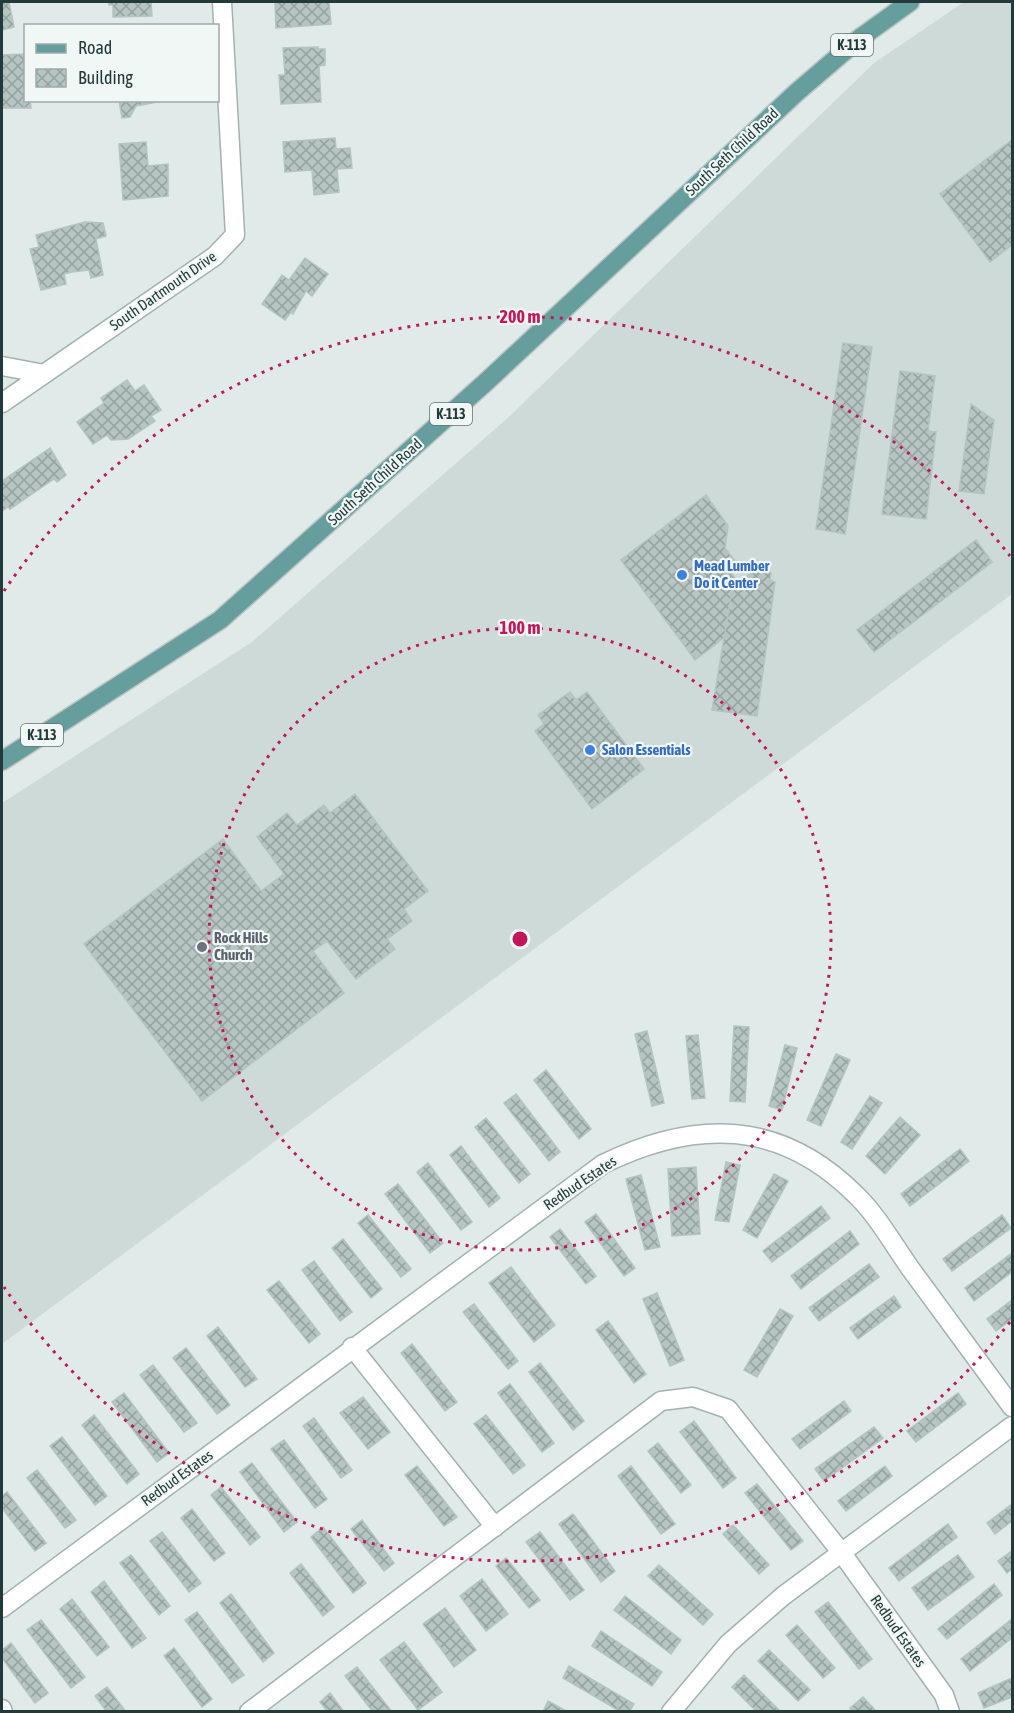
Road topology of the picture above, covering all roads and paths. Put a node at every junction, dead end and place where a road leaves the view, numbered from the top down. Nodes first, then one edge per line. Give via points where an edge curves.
1 (222, 2) edge
2 (910, 2) edge
3 (2, 366) edge
4 (44, 374) junction
5 (2, 403) edge
6 (2, 761) edge
7 (352, 1347) junction
8 (1012, 1407) edge
9 (1012, 1426) edge
10 (495, 1527) junction
11 (841, 1552) junction
12 (2, 1608) edge
13 (249, 1712) edge
14 (671, 1712) edge
15 (950, 1712) edge

1 - 4 street, South Dartmouth Drive via 235,235 215,256
2 - 6 main road, South Seth Child Road / K-113 via 797,92 486,382 219,620
3 - 4 street
4 - 5 street, South Dartmouth Drive
7 - 8 street, Redbud Estates via 603,1164 664,1139 736,1134 766,1139 818,1161 858,1196
7 - 10 street
7 - 12 street, Redbud Estates
9 - 11 street
10 - 11 street, Redbud Estates via 661,1401 693,1397 728,1409
10 - 13 street, Redbud Estates
11 - 14 street via 728,1644
11 - 15 street, Redbud Estates via 944,1695

